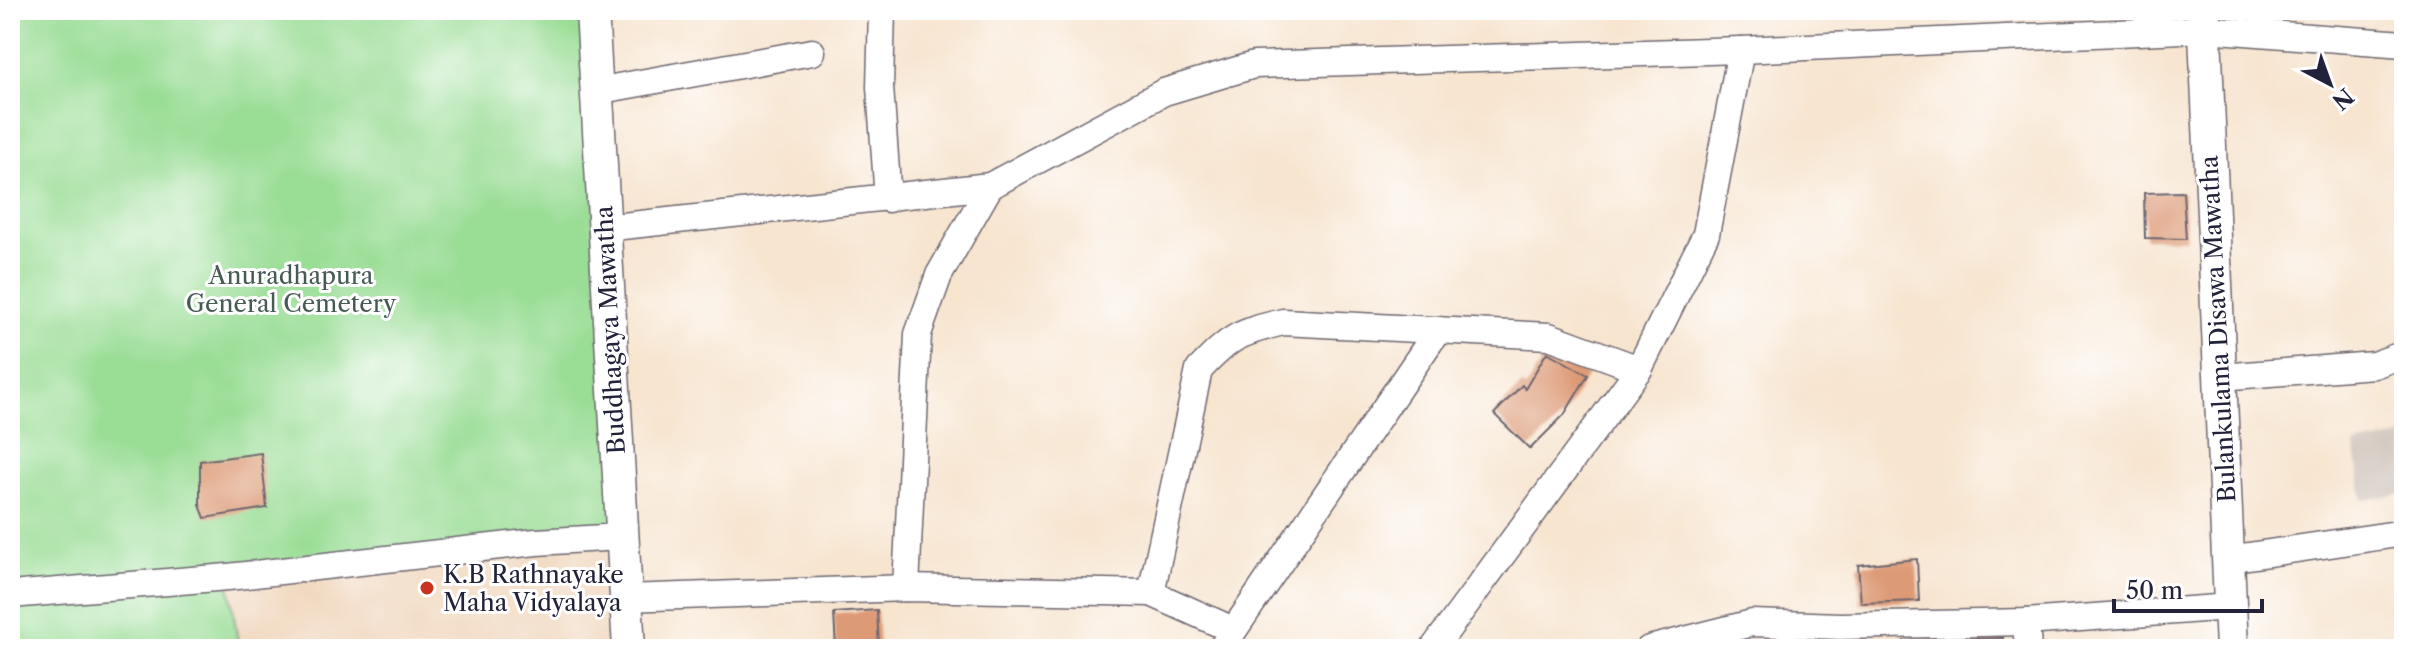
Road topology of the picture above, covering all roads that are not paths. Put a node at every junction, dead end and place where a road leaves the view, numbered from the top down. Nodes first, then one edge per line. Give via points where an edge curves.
1 (592, 10) edge
2 (882, 10) edge
3 (2204, 19) edge
4 (2404, 44) edge
5 (1741, 50) junction
6 (812, 52) dead end
7 (596, 91) junction
8 (990, 186) junction
9 (888, 199) junction
10 (604, 228) junction
11 (1438, 330) junction
12 (2404, 354) edge
13 (1639, 369) junction
14 (2220, 377) junction
15 (2404, 533) edge
16 (621, 537) junction
17 (2228, 559) junction
18 (906, 588) junction
19 (1151, 593) junction
20 (10, 595) edge
21 (625, 598) junction
22 (2230, 607) junction
23 (2026, 622) junction
24 (1227, 640) edge
25 (629, 649) edge
26 (1433, 649) edge
27 (1649, 649) edge
28 (2028, 649) edge
29 (2232, 649) edge

1 - 7 main road, Buddhagaya Mawatha
2 - 9 street via 880,87
3 - 4 street
3 - 5 street
3 - 14 main road, Bulankulama Disawa Mawatha
5 - 8 street via 1254,65 1164,92
5 - 13 street via 1706,234
6 - 7 street
7 - 10 main road, Buddhagaya Mawatha
8 - 9 street
8 - 18 street via 939,275 918,334
9 - 10 street
10 - 16 main road, Buddhagaya Mawatha
11 - 13 street via 1549,336
11 - 19 street via 1283,322 1242,332 1219,349 1199,370
11 - 24 street
12 - 14 street via 2374,365
13 - 26 street
14 - 17 main road, Bulankulama Disawa Mawatha
15 - 17 street
16 - 20 street
16 - 21 main road, Buddhagaya Mawatha
17 - 22 main road, Bulankulama Disawa Mawatha
18 - 19 street
18 - 21 street
19 - 24 street
21 - 25 main road, Buddhagaya Mawatha
22 - 23 street
22 - 29 main road, Bulankulama Disawa Mawatha
23 - 27 street via 1752,623
23 - 28 street

